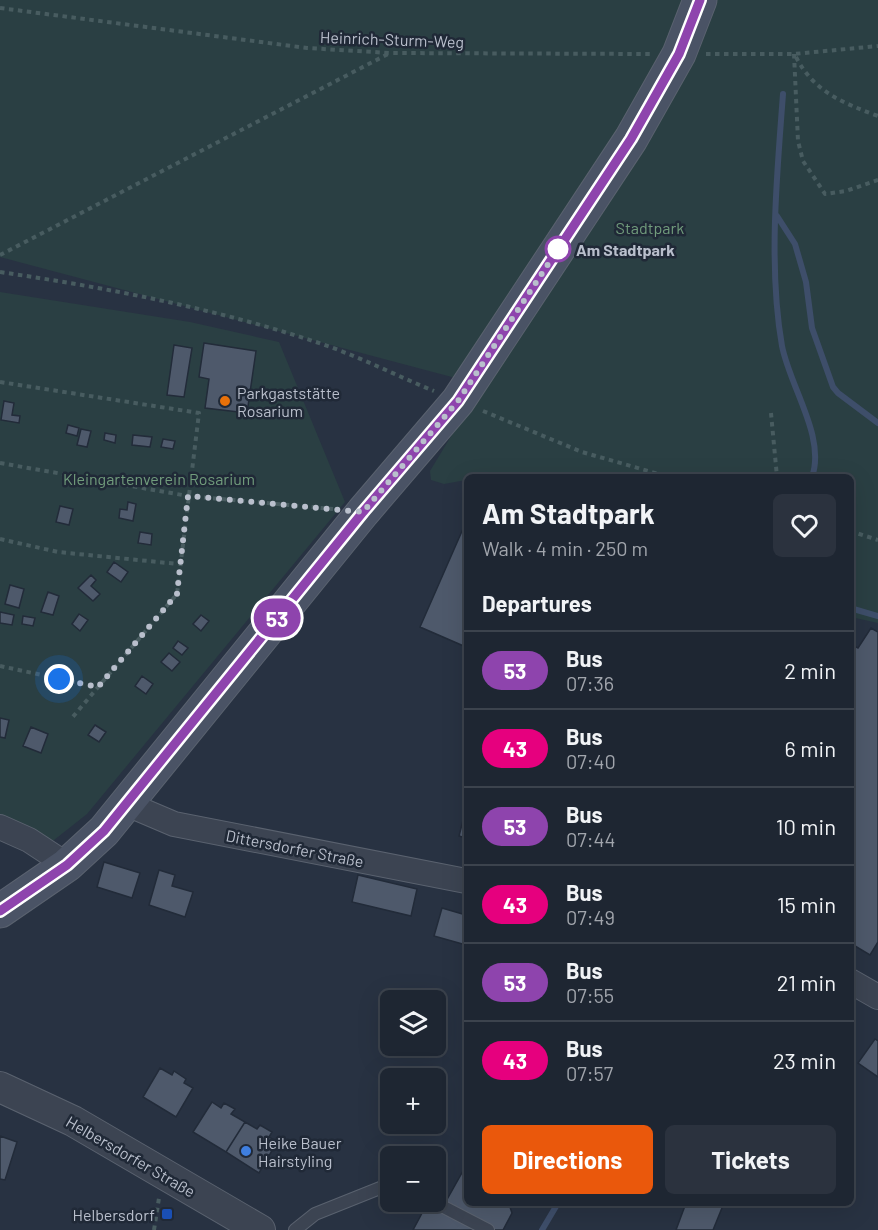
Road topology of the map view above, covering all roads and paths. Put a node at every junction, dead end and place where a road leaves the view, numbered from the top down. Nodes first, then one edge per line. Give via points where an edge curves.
1 (700, 0) edge
2 (0, 8) edge
3 (878, 46) edge
4 (390, 53) junction
5 (679, 54) junction
6 (794, 54) junction
7 (878, 116) edge
8 (878, 180) edge
9 (0, 255) edge
10 (0, 272) edge
11 (0, 382) edge
12 (458, 401) junction
13 (771, 413) dead end
14 (0, 463) edge
15 (659, 474) edge
16 (777, 474) edge
17 (188, 496) junction
18 (363, 512) junction
19 (854, 532) edge
20 (0, 539) edge
21 (878, 540) edge
22 (178, 564) junction
23 (0, 666) edge
24 (98, 687) junction
25 (71, 719) dead end
26 (127, 804) junction
27 (0, 827) edge
28 (67, 865) junction
29 (464, 881) edge
30 (0, 911) edge
31 (854, 983) edge
32 (878, 997) edge
33 (0, 1087) edge
34 (380, 1188) edge
35 (446, 1208) edge
36 (260, 1230) edge
37 (295, 1230) edge
38 (488, 1230) edge

1 - 5 main road
2 - 4 path, Heinrich-Sturm-Weg via 307,48
3 - 6 path, Heinrich-Sturm-Weg
4 - 5 path, Heinrich-Sturm-Weg
4 - 9 path
5 - 6 path, Heinrich-Sturm-Weg
5 - 12 main road via 631,139
6 - 7 path via 805,74 824,93
6 - 8 path via 798,141 803,161 819,186 825,194
10 - 12 path via 157,298 243,320 318,343
11 - 17 path via 199,413
12 - 15 path via 582,452
12 - 18 main road
13 - 16 path
14 - 17 path
17 - 18 path
17 - 22 path
18 - 26 main road
19 - 21 path
20 - 22 path via 58,552
22 - 24 path via 177,594
23 - 24 path
24 - 25 path
26 - 28 main road
26 - 29 street, Dittersdorfer Straße via 174,824
27 - 28 street
28 - 30 main road
31 - 32 street
33 - 36 street, Helbersdorfer Straße via 73,1121
34 - 37 lane via 315,1214
35 - 38 lane

